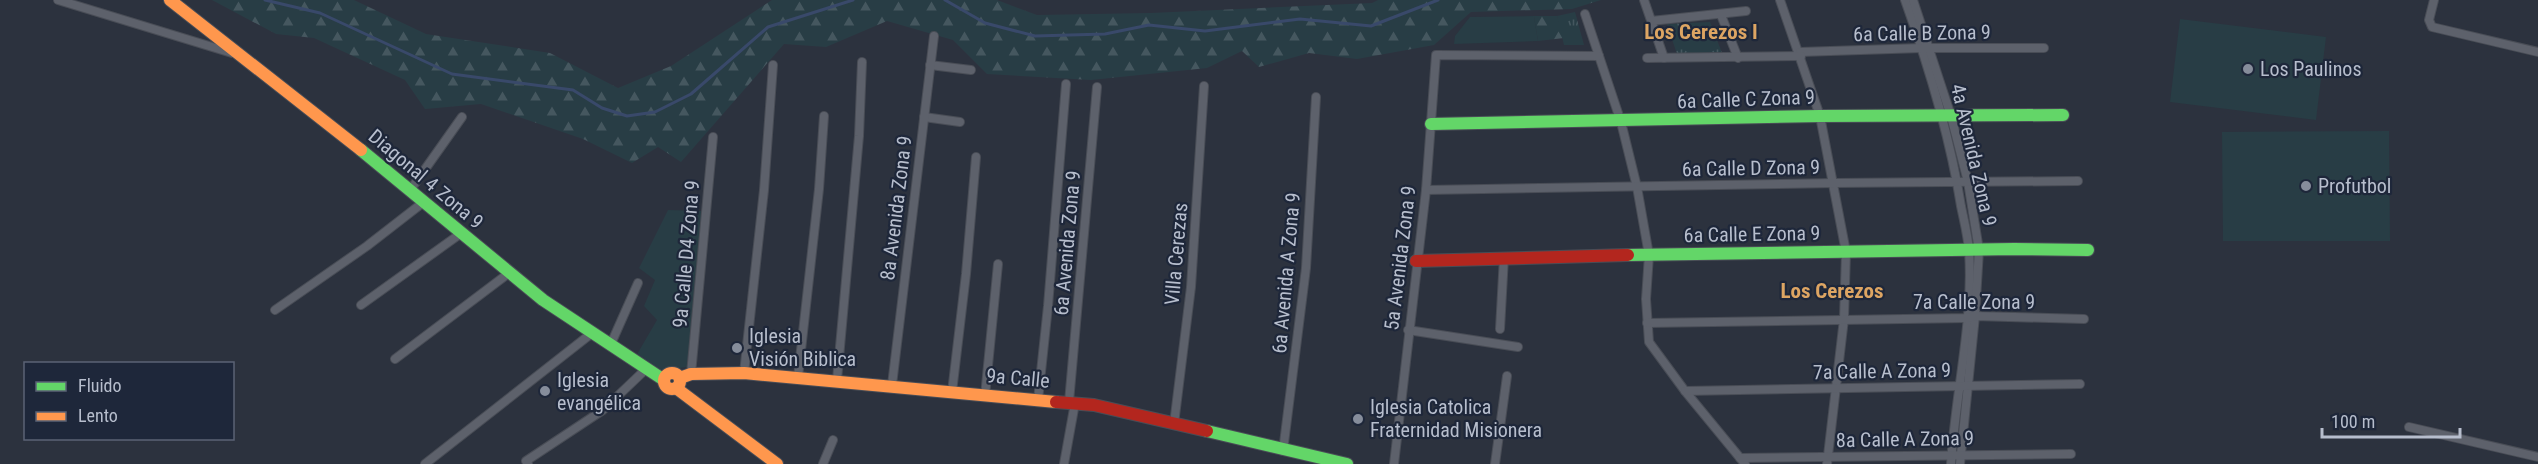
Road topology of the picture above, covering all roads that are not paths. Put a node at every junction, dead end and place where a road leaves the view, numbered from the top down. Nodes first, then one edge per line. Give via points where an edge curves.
1 (58, 0) edge
2 (170, 0) edge
3 (1644, 0) edge
4 (1780, 0) edge
5 (1905, 0) edge
6 (1913, 0) edge
7 (2434, 0) edge
8 (1746, 11) dead end
9 (1585, 14) dead end
10 (1721, 15) junction
11 (1652, 21) junction
12 (934, 36) dead end
13 (1926, 48) junction
14 (2044, 48) dead end
15 (2538, 51) edge
16 (1800, 54) junction
17 (241, 56) junction
18 (1599, 56) junction
19 (1647, 58) dead end
20 (1664, 58) junction
21 (1738, 58) junction
22 (862, 62) dead end
23 (773, 65) dead end
24 (930, 65) junction
25 (971, 70) dead end
26 (1066, 84) dead end
27 (1204, 86) dead end
28 (1097, 87) dead end
29 (1316, 97) dead end
30 (2063, 115) dead end
31 (824, 116) dead end
32 (1820, 116) junction
33 (1946, 116) junction
34 (462, 117) dead end
35 (924, 117) junction
36 (960, 122) dead end
37 (1621, 122) junction
38 (1431, 124) junction
39 (713, 137) dead end
40 (976, 157) dead end
41 (1957, 182) junction
42 (1968, 182) junction
43 (2078, 182) dead end
44 (1834, 183) junction
45 (1637, 187) junction
46 (411, 189) junction
47 (1426, 190) junction
48 (425, 201) junction
49 (460, 234) junction
50 (1974, 250) junction
51 (2088, 250) dead end
52 (1846, 252) junction
53 (1648, 255) junction
54 (1504, 257) junction
55 (1416, 261) junction
56 (998, 264) dead end
57 (509, 273) junction
58 (638, 283) dead end
59 (361, 305) dead end
60 (275, 310) dead end
61 (1971, 317) junction
62 (1844, 319) junction
63 (2085, 320) dead end
64 (1647, 322) junction
65 (1500, 329) dead end
66 (1408, 330) junction
67 (592, 333) junction
68 (610, 346) junction
69 (1518, 347) dead end
70 (395, 359) dead end
71 (646, 369) junction
72 (744, 373) junction
73 (1507, 376) dead end
74 (798, 377) junction
75 (682, 380) junction
76 (837, 380) junction
77 (2080, 384) dead end
78 (892, 385) junction
79 (1964, 386) junction
80 (1836, 388) junction
81 (1685, 391) junction
82 (952, 392) junction
83 (986, 396) junction
84 (1038, 400) junction
85 (1072, 402) junction
86 (1174, 424) junction
87 (2409, 427) dead end
88 (832, 440) dead end
89 (1284, 450) junction
90 (2071, 454) dead end
91 (1954, 457) edge
92 (2538, 457) edge
93 (1298, 459) edge
94 (1827, 460) edge
95 (1742, 461) edge
96 (425, 464) edge
97 (528, 464) edge
98 (777, 464) edge
99 (823, 464) edge
100 (1064, 464) edge
101 (1347, 464) edge
102 (1394, 464) edge
103 (1495, 464) edge
104 (1960, 464) edge

1 - 17 street
2 - 17 street, Diagonal 4 Zona 9
3 - 11 street
4 - 16 street
5 - 13 street, 4a Avenida Zona 9
6 - 13 street, 4a Avenida Zona 9
7 - 15 street via 2429,20 2432,27
8 - 10 street
9 - 18 street
10 - 11 street
10 - 21 street
11 - 20 street
12 - 24 street, 8a Avenida Zona 9
13 - 14 street, 6a Calle B Zona 9
13 - 16 street, 6a Calle B Zona 9
13 - 33 street, 4a Avenida Zona 9
16 - 21 street, 6a Calle B Zona 9
16 - 32 street
17 - 46 street, Diagonal 4 Zona 9
18 - 37 street
18 - 38 street, 5a Avenida Zona 9 via 1436,55
19 - 20 street, 6a Calle B Zona 9
20 - 21 street, 6a Calle B Zona 9
22 - 76 street
23 - 72 street
24 - 25 street
24 - 35 street, 8a Avenida Zona 9
26 - 84 street
27 - 86 street, Villa Cerezas via 1191,287
28 - 85 street, 6a Avenida Zona 9
29 - 89 street, 6a Avenida A Zona 9 via 1306,268
30 - 33 street, 6a Calle C Zona 9
31 - 74 street
32 - 33 street, 6a Calle C Zona 9
32 - 37 street, 6a Calle C Zona 9
32 - 44 street
33 - 41 street, 4a Avenida Zona 9
33 - 42 street, 4a Avenida Zona 9
34 - 46 street
35 - 36 street
35 - 78 street, 8a Avenida Zona 9
37 - 38 street, 6a Calle C Zona 9
37 - 45 street
38 - 47 street, 5a Avenida Zona 9
39 - 75 street, 9a Calle D4 Zona 9
40 - 82 street
41 - 42 street, 6a Calle D Zona 9
41 - 44 street, 6a Calle D Zona 9
41 - 50 street, 4a Avenida Zona 9
42 - 43 street, 6a Calle D Zona 9
42 - 50 street, 4a Avenida Zona 9
44 - 45 street, 6a Calle D Zona 9
44 - 52 street
45 - 47 street, 6a Calle D Zona 9
45 - 53 street
46 - 48 street, Diagonal 4 Zona 9
47 - 55 street, 5a Avenida Zona 9
48 - 49 street, Diagonal 4 Zona 9
48 - 60 street
49 - 57 street, Diagonal 4 Zona 9
49 - 59 street
50 - 51 street, 6a Calle E Zona 9
50 - 52 street, 6a Calle E Zona 9
50 - 61 street, 4a Avenida Zona 9
52 - 53 street, 6a Calle E Zona 9
52 - 62 street
53 - 54 street, 6a Calle E Zona 9
53 - 64 street
54 - 55 street, 6a Calle E Zona 9
54 - 65 street
55 - 66 street, 5a Avenida Zona 9
56 - 83 street
57 - 67 street, Diagonal 4 Zona 9
57 - 70 street
58 - 68 street
61 - 62 street, 7a Calle Zona 9
61 - 63 street, 7a Calle Zona 9
61 - 79 street, 4a Avenida Zona 9
62 - 64 street, 7a Calle Zona 9
62 - 80 street
64 - 81 street via 1651,346
66 - 69 street
66 - 102 street, 5a Avenida Zona 9
67 - 68 street, Diagonal 4 Zona 9
67 - 96 street
68 - 71 street, Diagonal 4 Zona 9
71 - 75 street, Diagonal 4 Zona 9 via 671,389
71 - 97 street via 603,410 526,461
72 - 74 street, 9a Calle
72 - 75 street, 9a Calle
73 - 103 street
74 - 76 street, 9a Calle
75 - 98 street
76 - 78 street, 9a Calle
77 - 79 street, 7a Calle A Zona 9
78 - 82 street, 9a Calle
79 - 80 street, 7a Calle A Zona 9
79 - 91 street, 4a Avenida Zona 9
80 - 81 street, 7a Calle A Zona 9
80 - 94 street
81 - 95 street
82 - 83 street, 9a Calle
83 - 84 street, 9a Calle
84 - 85 street, 9a Calle
85 - 86 street, 9a Calle
85 - 100 street, 6a Avenida Zona 9
86 - 89 street, 9a Calle
87 - 92 street
88 - 99 street
89 - 93 street, 9a Calle
90 - 91 street, 8a Calle A Zona 9
91 - 94 street, 8a Calle A Zona 9
91 - 104 street, 4a Avenida Zona 9
93 - 101 street, 9a Calle
94 - 95 street, 8a Calle A Zona 9

